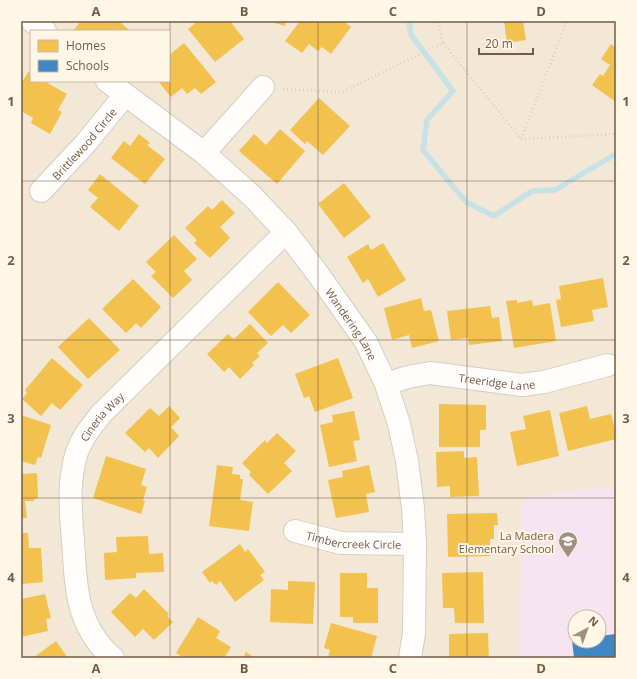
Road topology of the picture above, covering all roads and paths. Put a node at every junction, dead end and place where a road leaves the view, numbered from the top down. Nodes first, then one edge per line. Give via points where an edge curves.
1 (32, 21) edge
2 (438, 21) edge
3 (567, 21) edge
4 (44, 30) edge
5 (443, 43) junction
6 (108, 82) edge
7 (263, 87) joint
8 (125, 95) junction
9 (616, 134) edge
10 (521, 139) junction
11 (204, 153) junction
12 (41, 191) dead end
13 (286, 232) junction
14 (608, 366) dead end
15 (386, 384) junction
16 (295, 531) dead end
17 (415, 544) junction
18 (113, 658) edge
19 (410, 658) edge

1 - 4 street
2 - 5 path
3 - 10 path
5 - 7 path via 342,92
5 - 10 path
6 - 8 street, Wandering Lane
7 - 11 street
8 - 11 street, Wandering Lane
8 - 12 street, Brittlewood Circle via 86,144
9 - 10 path
11 - 13 street, Wandering Lane via 252,196
13 - 15 street, Wandering Lane via 366,342
13 - 18 street, Cineria Way via 101,414 84,435 72,473 71,511 77,590 89,628
14 - 15 street, Treeridge Lane via 522,385 430,373
15 - 17 street, Wandering Lane via 399,424 407,461
16 - 17 street, Timbercreek Circle via 341,543
17 - 19 street, Wandering Lane via 414,633

